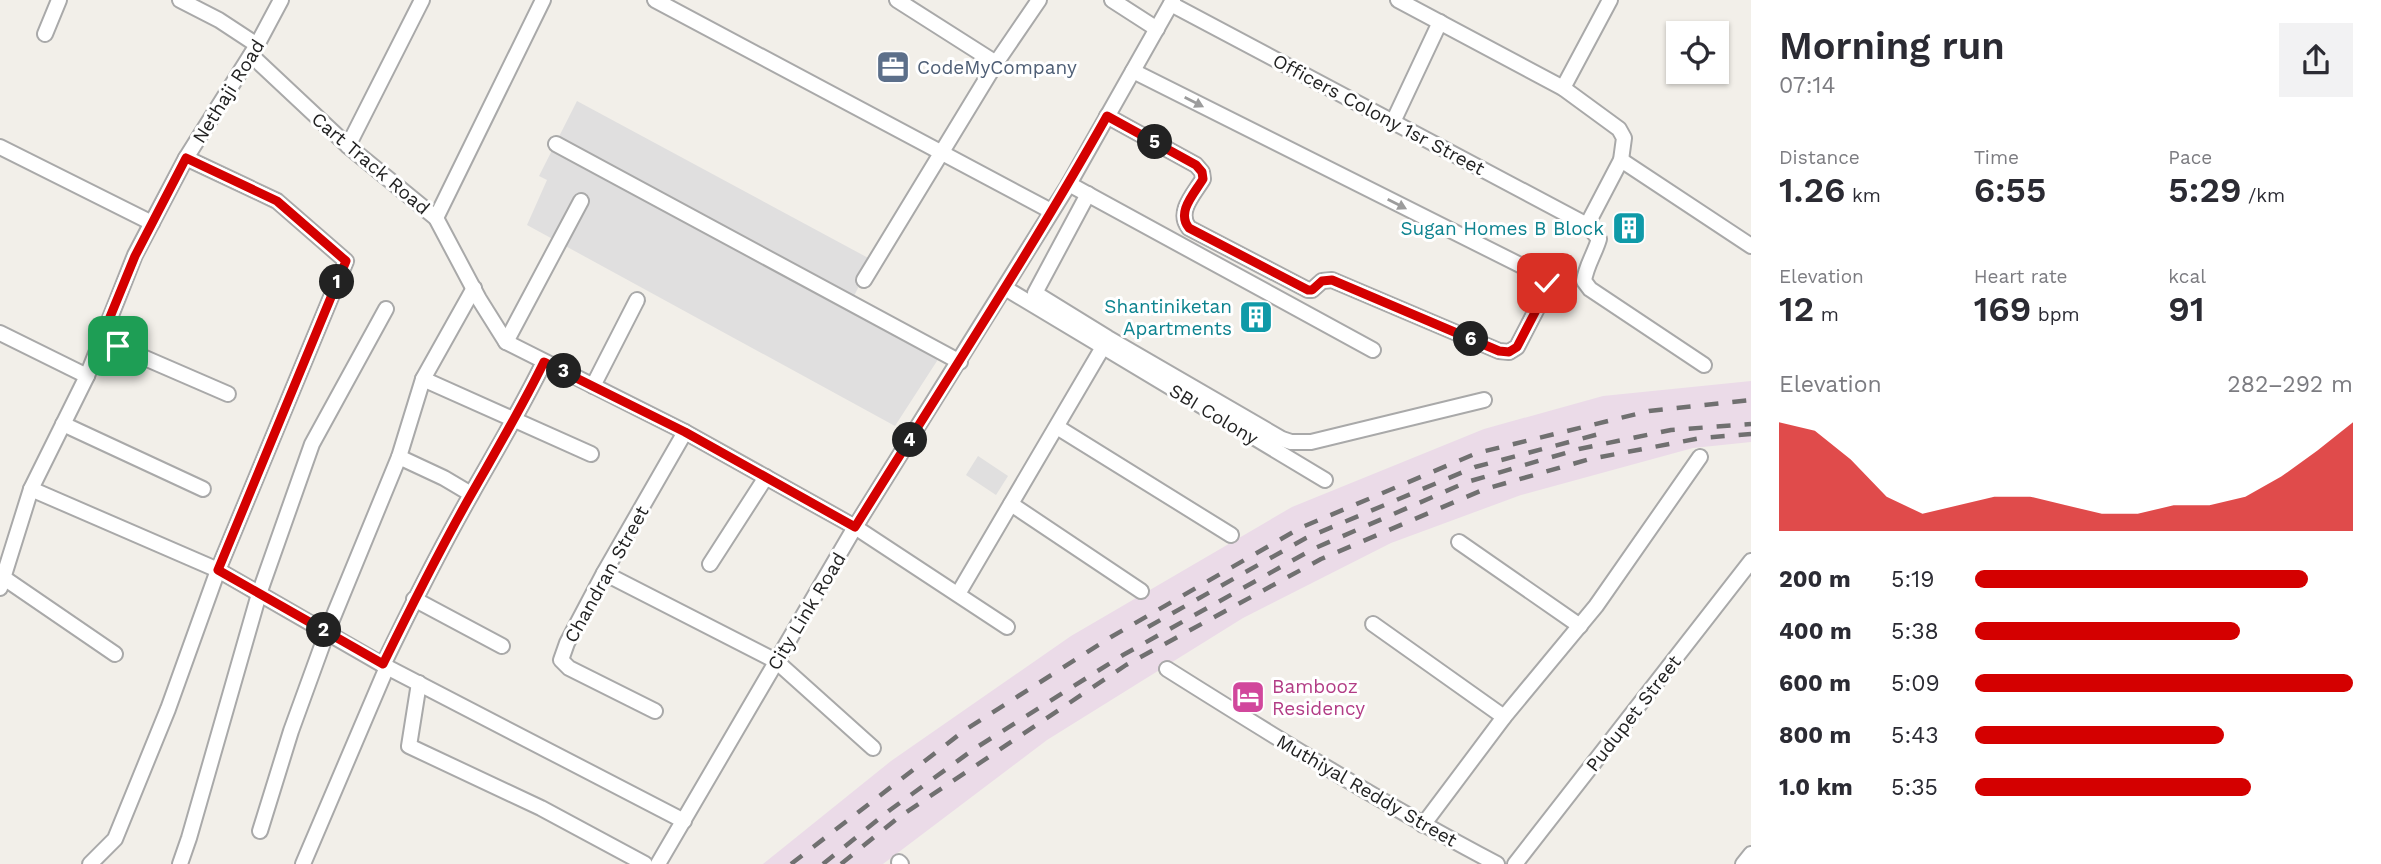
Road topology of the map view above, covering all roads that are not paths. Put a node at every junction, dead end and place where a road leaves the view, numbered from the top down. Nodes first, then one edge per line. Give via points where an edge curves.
1 (59, 0) edge
2 (180, 0) edge
3 (281, 0) edge
4 (422, 0) edge
5 (543, 0) edge
6 (654, 0) edge
7 (897, 0) edge
8 (1039, 0) edge
9 (1112, 0) edge
10 (1398, 0) edge
11 (1610, 0) edge
12 (1172, 2) edge
13 (199, 4) edge
14 (1416, 4) edge
15 (1440, 22) junction
16 (1157, 29) junction
17 (45, 34) dead end
18 (254, 50) junction
19 (996, 63) junction
20 (1133, 71) junction
21 (1563, 88) junction
22 (1107, 116) junction
23 (1393, 122) junction
24 (556, 144) dead end
25 (348, 146) junction
26 (0, 147) edge
27 (941, 154) junction
28 (186, 158) junction
29 (1621, 160) junction
30 (1069, 184) junction
31 (1088, 194) junction
32 (581, 201) dead end
33 (1051, 211) junction
34 (436, 218) junction
35 (152, 223) junction
36 (1587, 225) junction
37 (1751, 247) edge
38 (864, 280) dead end
39 (474, 288) junction
40 (1005, 288) junction
41 (637, 300) dead end
42 (386, 309) dead end
43 (0, 333) edge
44 (101, 339) junction
45 (506, 342) junction
46 (1103, 348) junction
47 (1373, 350) dead end
48 (544, 362) junction
49 (960, 362) junction
50 (1704, 365) dead end
51 (87, 376) junction
52 (423, 379) junction
53 (593, 386) junction
54 (228, 394) dead end
55 (1484, 400) dead end
56 (515, 420) junction
57 (63, 424) junction
58 (1057, 427) junction
59 (685, 432) junction
60 (591, 454) dead end
61 (399, 457) junction
62 (1700, 457) dead end
63 (766, 477) junction
64 (1325, 480) dead end
65 (31, 489) junction
66 (203, 489) dead end
67 (471, 494) junction
68 (1011, 504) junction
69 (855, 527) junction
70 (1231, 535) dead end
71 (1459, 542) dead end
72 (1751, 561) edge
73 (710, 564) dead end
74 (218, 570) junction
75 (604, 573) junction
76 (2, 583) edge
77 (1141, 591) dead end
78 (259, 594) junction
79 (958, 594) junction
80 (414, 600) junction
81 (1373, 624) dead end
82 (1580, 626) junction
83 (1007, 627) dead end
84 (327, 632) junction
85 (502, 646) dead end
86 (115, 654) dead end
87 (776, 660) junction
88 (385, 666) junction
89 (1167, 669) dead end
90 (419, 683) junction
91 (655, 711) dead end
92 (1504, 717) junction
93 (873, 748) dead end
94 (684, 821) junction
95 (1423, 825) junction
96 (260, 831) dead end
97 (1751, 854) edge
98 (90, 864) edge
99 (180, 864) edge
100 (303, 864) edge
101 (645, 864) edge
102 (659, 864) edge
103 (1497, 864) edge
104 (1515, 864) edge
105 (1743, 864) edge

1 - 17 street
2 - 13 street, Cart Track Road
3 - 18 street, Nethaji Road
4 - 25 street
5 - 34 street
6 - 27 street
7 - 19 street
8 - 19 street
9 - 16 street
10 - 14 street
11 - 21 street
12 - 16 street, City Link Road
12 - 23 street, Officers Colony 1sr Street
13 - 18 street, Cart Track Road
14 - 15 street
15 - 21 street
15 - 23 street
16 - 20 street, City Link Road
18 - 25 street, Cart Track Road
18 - 28 street, Nethaji Road
19 - 27 street
20 - 22 street, City Link Road
20 -> 22 street via 1542,276 1547,283 1545,293 1517,347 1499,351 1332,280 1308,290 1189,228 1183,213 1203,179 1202,172
21 - 29 street via 1619,129 1624,138
22 - 30 street, City Link Road
23 - 36 street, Officers Colony 1sr Street
24 - 49 street
25 - 34 street, Cart Track Road
26 - 35 street
27 - 33 street
27 - 38 street
28 - 35 street, Nethaji Road
28 - 74 street via 277,201 346,261
29 - 36 street
29 - 37 street
30 - 31 street
30 - 33 street, City Link Road
31 - 47 street
31 - 55 street via 1035,293 1282,439 1311,442
32 - 45 street
33 - 40 street, City Link Road
34 - 39 street, Cart Track Road
35 - 44 street, Nethaji Road
36 - 50 street via 1599,239 1585,272 1590,289
39 - 45 street, Cart Track Road
39 - 52 street
40 - 46 street, SBI Colony
40 - 49 street, City Link Road
41 - 53 street
42 - 78 street via 312,444
43 - 51 street
44 - 51 street, Nethaji Road
44 - 54 street
45 - 48 street
46 - 58 street
46 - 64 street, SBI Colony
48 - 53 street
48 - 56 street
49 - 69 street, City Link Road
51 - 57 street, Nethaji Road
52 - 56 street
52 - 61 street
53 - 59 street
56 - 60 street
56 - 67 street
57 - 65 street, Nethaji Road
57 - 66 street
58 - 68 street
58 - 70 street
59 - 63 street
59 - 75 street, Chandran Street
61 - 67 street
61 - 84 street
62 - 82 street
63 - 69 street
63 - 73 street
65 - 74 street
65 - 76 street, Nethaji Road
67 - 80 street
68 - 77 street
68 - 79 street
69 - 79 street
69 - 87 street, City Link Road
71 - 82 street
72 - 104 street, Pudupet Street
74 - 78 street
74 - 98 street via 115,839
75 - 87 street
75 - 91 street, Chandran Street via 561,660
76 - 86 street
78 - 84 street
78 - 99 street
79 - 83 street
80 - 85 street
80 - 88 street
81 - 92 street
82 - 92 street
84 - 88 street
84 - 96 street
87 - 93 street
87 - 94 street, City Link Road
88 - 90 street
88 - 100 street
89 - 95 street, Muthiyal Reddy Street
90 - 94 street
90 - 101 street via 410,746
92 - 95 street
94 - 102 street, City Link Road
95 - 103 street, Muthiyal Reddy Street
97 - 105 street

